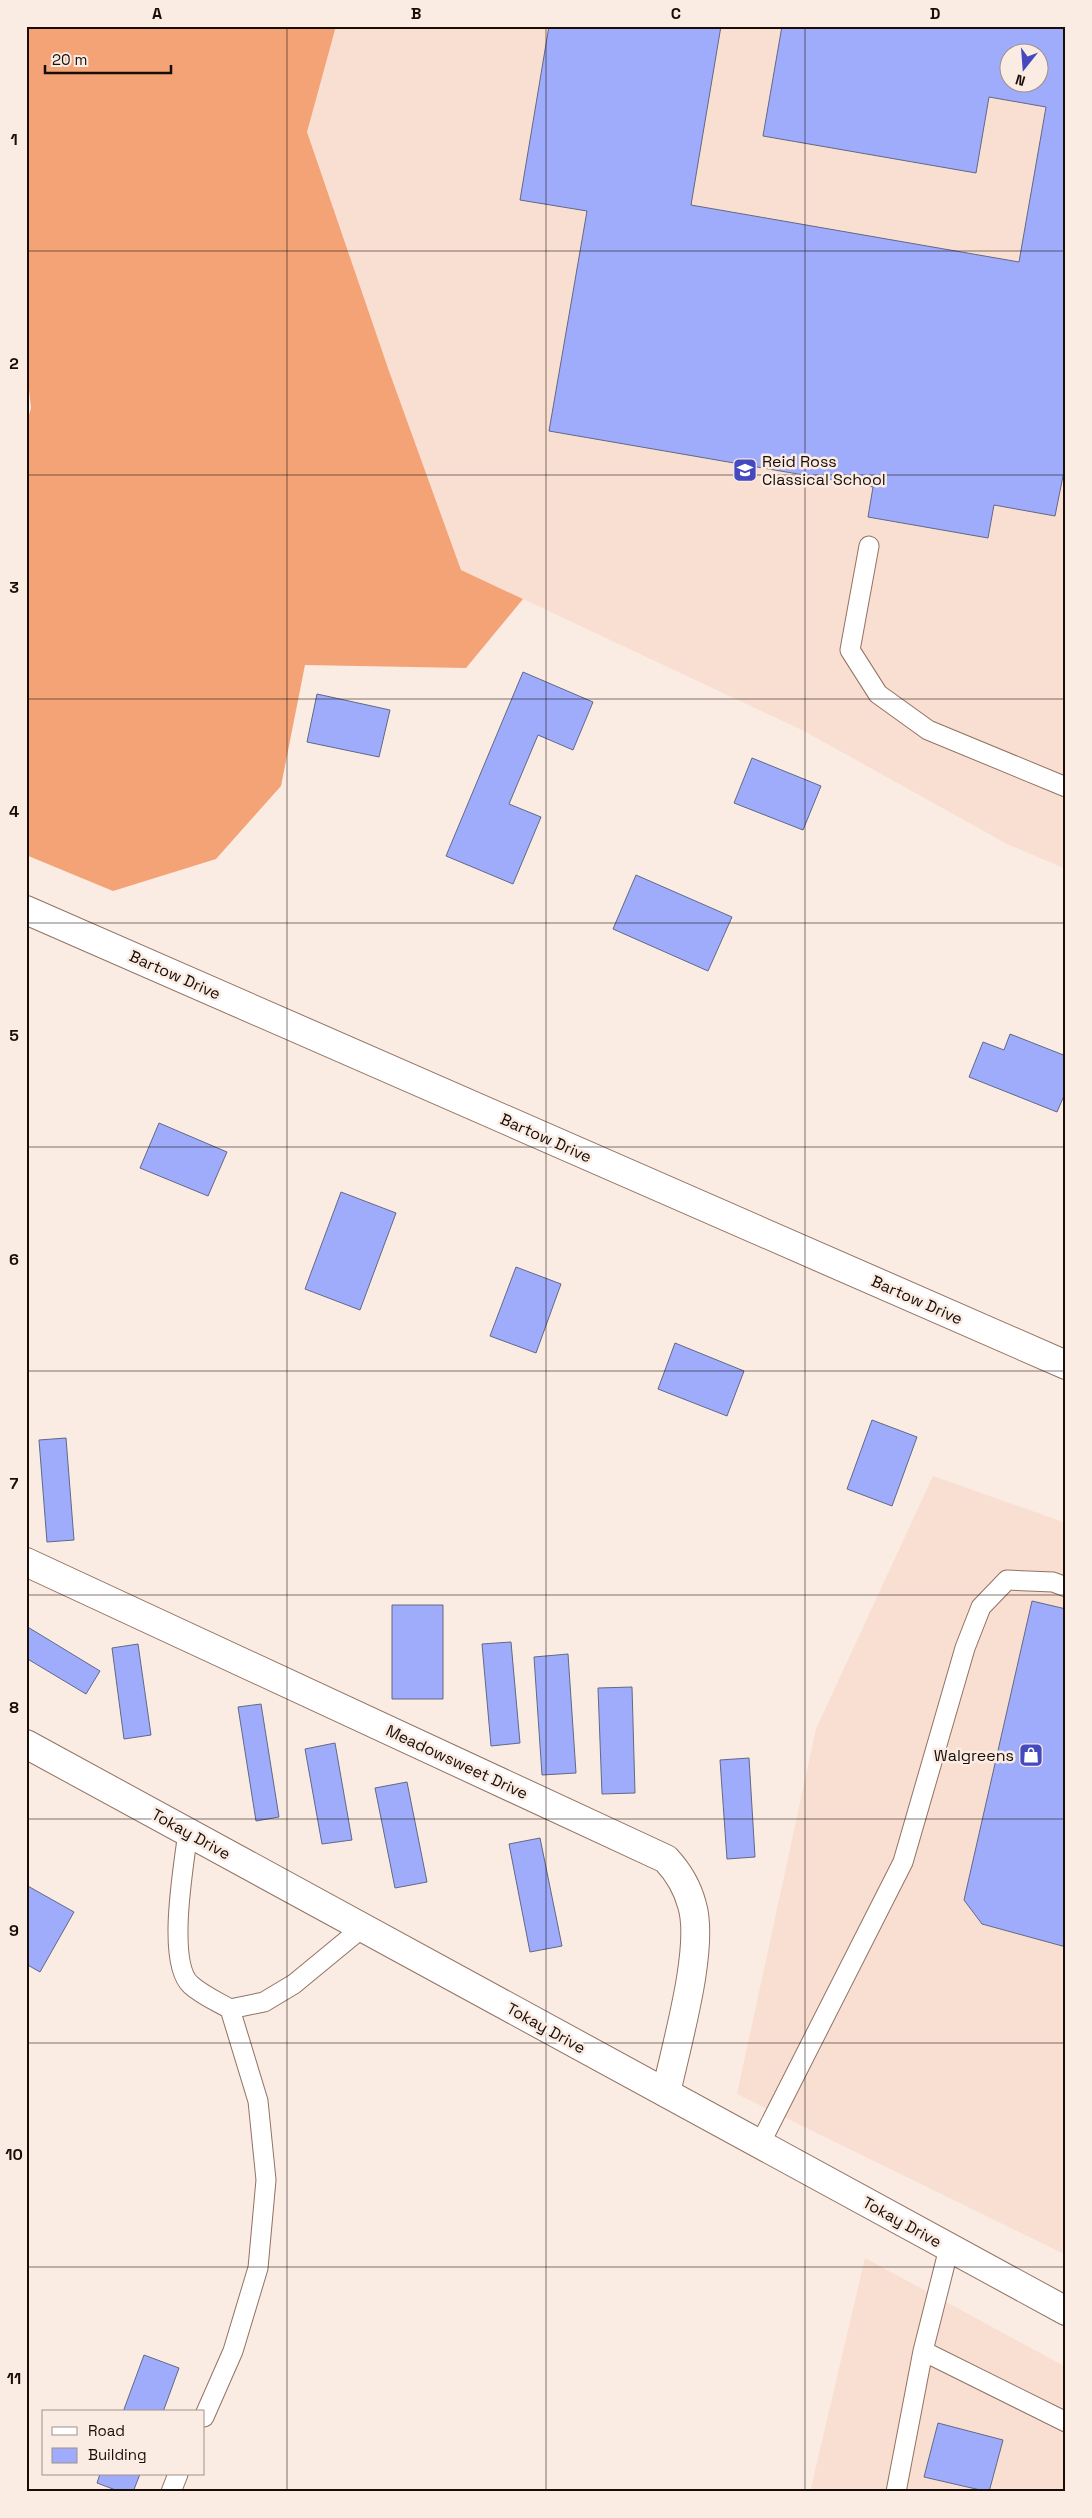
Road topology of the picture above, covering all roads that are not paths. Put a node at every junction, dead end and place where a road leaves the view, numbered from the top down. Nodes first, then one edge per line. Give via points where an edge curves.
1 (869, 546) dead end
2 (1066, 787) edge
3 (26, 910) edge
4 (1066, 1365) edge
5 (26, 1562) edge
6 (1066, 1587) edge
7 (26, 1744) edge
8 (188, 1832) junction
9 (362, 1928) junction
10 (230, 2009) junction
11 (666, 2093) junction
12 (760, 2144) junction
13 (949, 2248) junction
14 (1066, 2311) edge
15 (923, 2351) junction
16 (205, 2415) edge
17 (1066, 2422) edge
18 (177, 2476) edge
19 (171, 2492) edge
20 (896, 2492) edge

1 - 2 lane via 850,650 878,694 928,730
3 - 4 street, Bartow Drive
5 - 11 street, Meadowsweet Drive via 666,1859 682,1877 693,1907 695,1954
6 - 12 lane via 1053,1582 1007,1580 981,1607 965,1648 903,1862
7 - 8 street, Tokay Drive
8 - 9 street, Tokay Drive
8 - 10 lane via 177,1923 180,1961 190,1985
9 - 10 lane via 294,1984 264,2002
9 - 11 street, Tokay Drive
10 - 16 lane via 258,2101 266,2180 258,2268 234,2351
11 - 12 street, Tokay Drive
12 - 13 street, Tokay Drive
13 - 14 street, Tokay Drive
13 - 15 lane
15 - 17 lane
15 - 20 lane
18 - 19 lane

